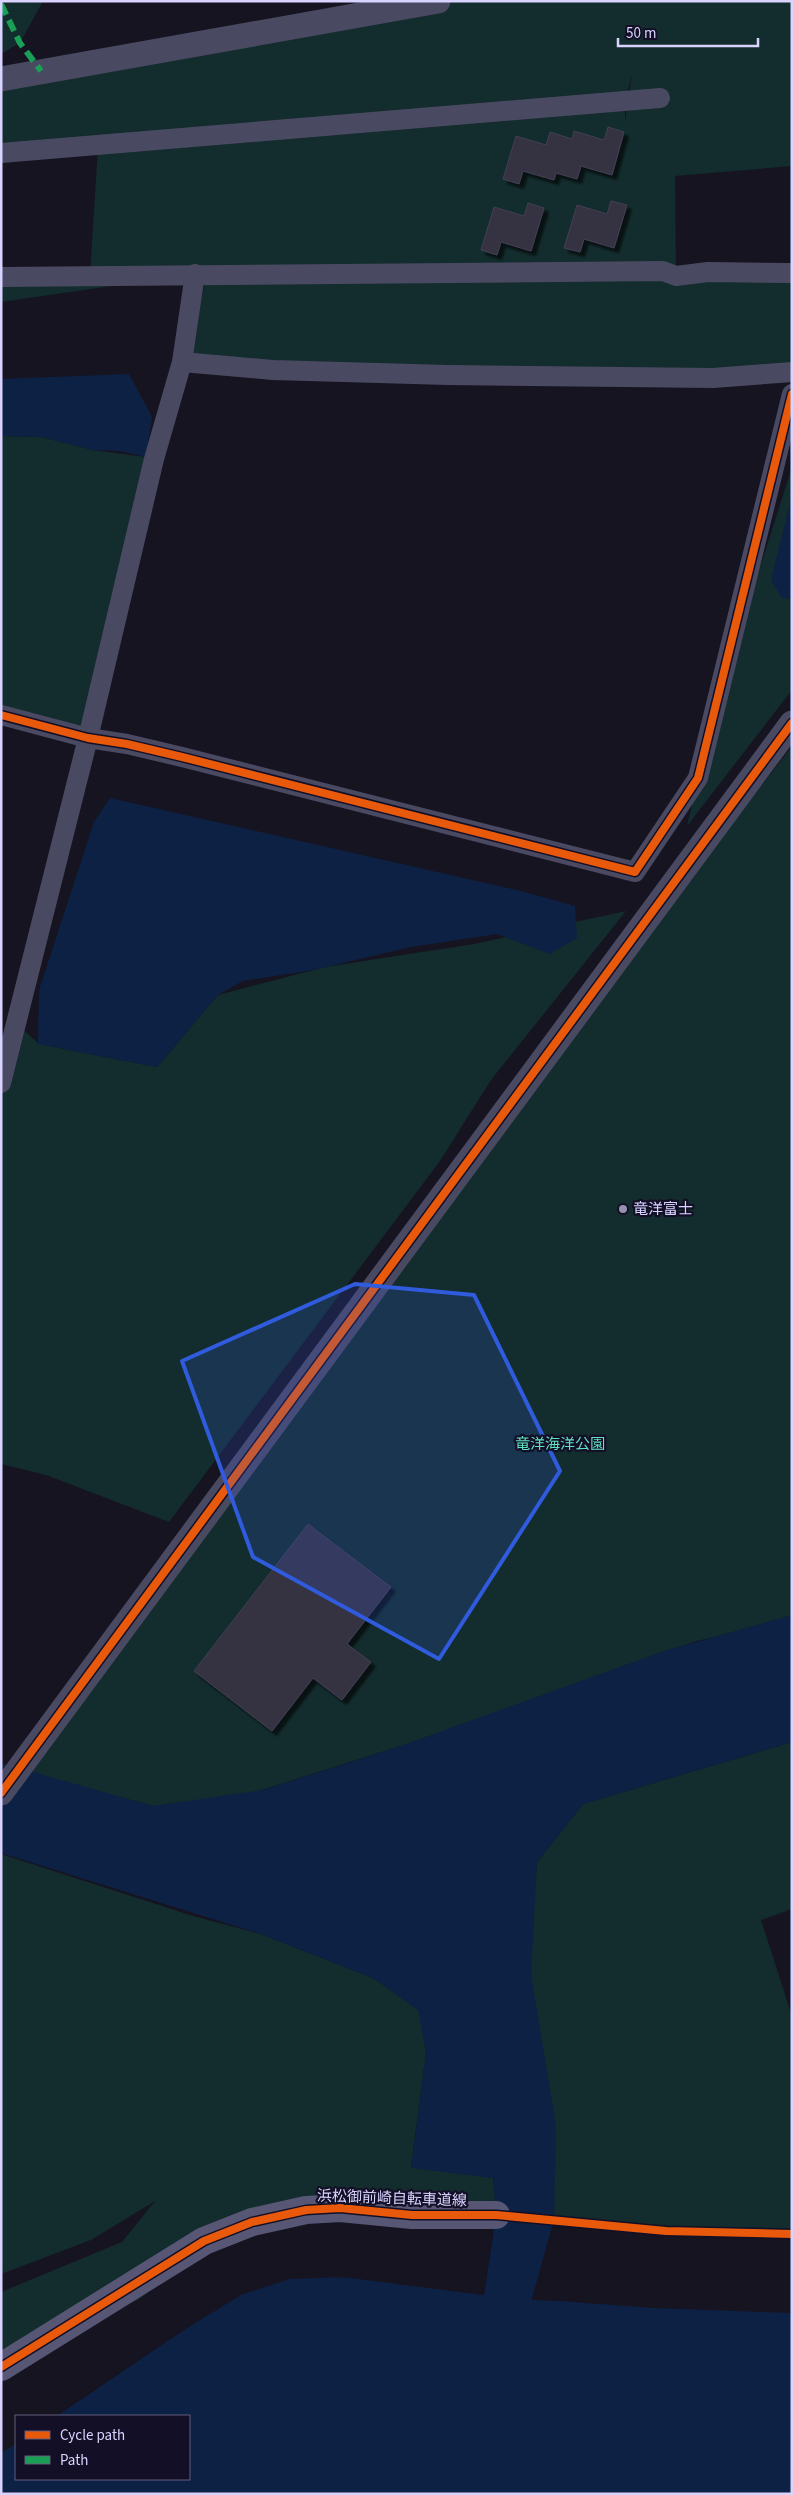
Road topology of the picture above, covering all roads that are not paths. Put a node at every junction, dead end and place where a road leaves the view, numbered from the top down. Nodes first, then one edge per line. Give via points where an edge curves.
1 (438, 1) edge
2 (1, 79) edge
3 (660, 98) dead end
4 (1, 153) edge
5 (792, 273) edge
6 (194, 274) junction
7 (1, 277) edge
8 (182, 362) junction
9 (792, 372) edge
10 (792, 394) edge
11 (1, 715) edge
12 (792, 723) edge
13 (88, 738) junction
14 (1, 1083) edge
15 (1, 1793) edge
16 (496, 2215) dead end
17 (1, 2367) edge

1 - 2 street
3 - 4 street
5 - 6 street via 708,272 676,276 663,270
6 - 7 street
6 - 8 street
8 - 9 street via 273,370 448,375 713,378
8 - 13 street via 154,459
10 - 13 street via 698,778 635,872 182,757
11 - 13 street
12 - 15 street
13 - 14 street
16 - 17 main road, 浜松御前崎自転車道線 via 412,2215 340,2208 306,2210 252,2222 204,2242

